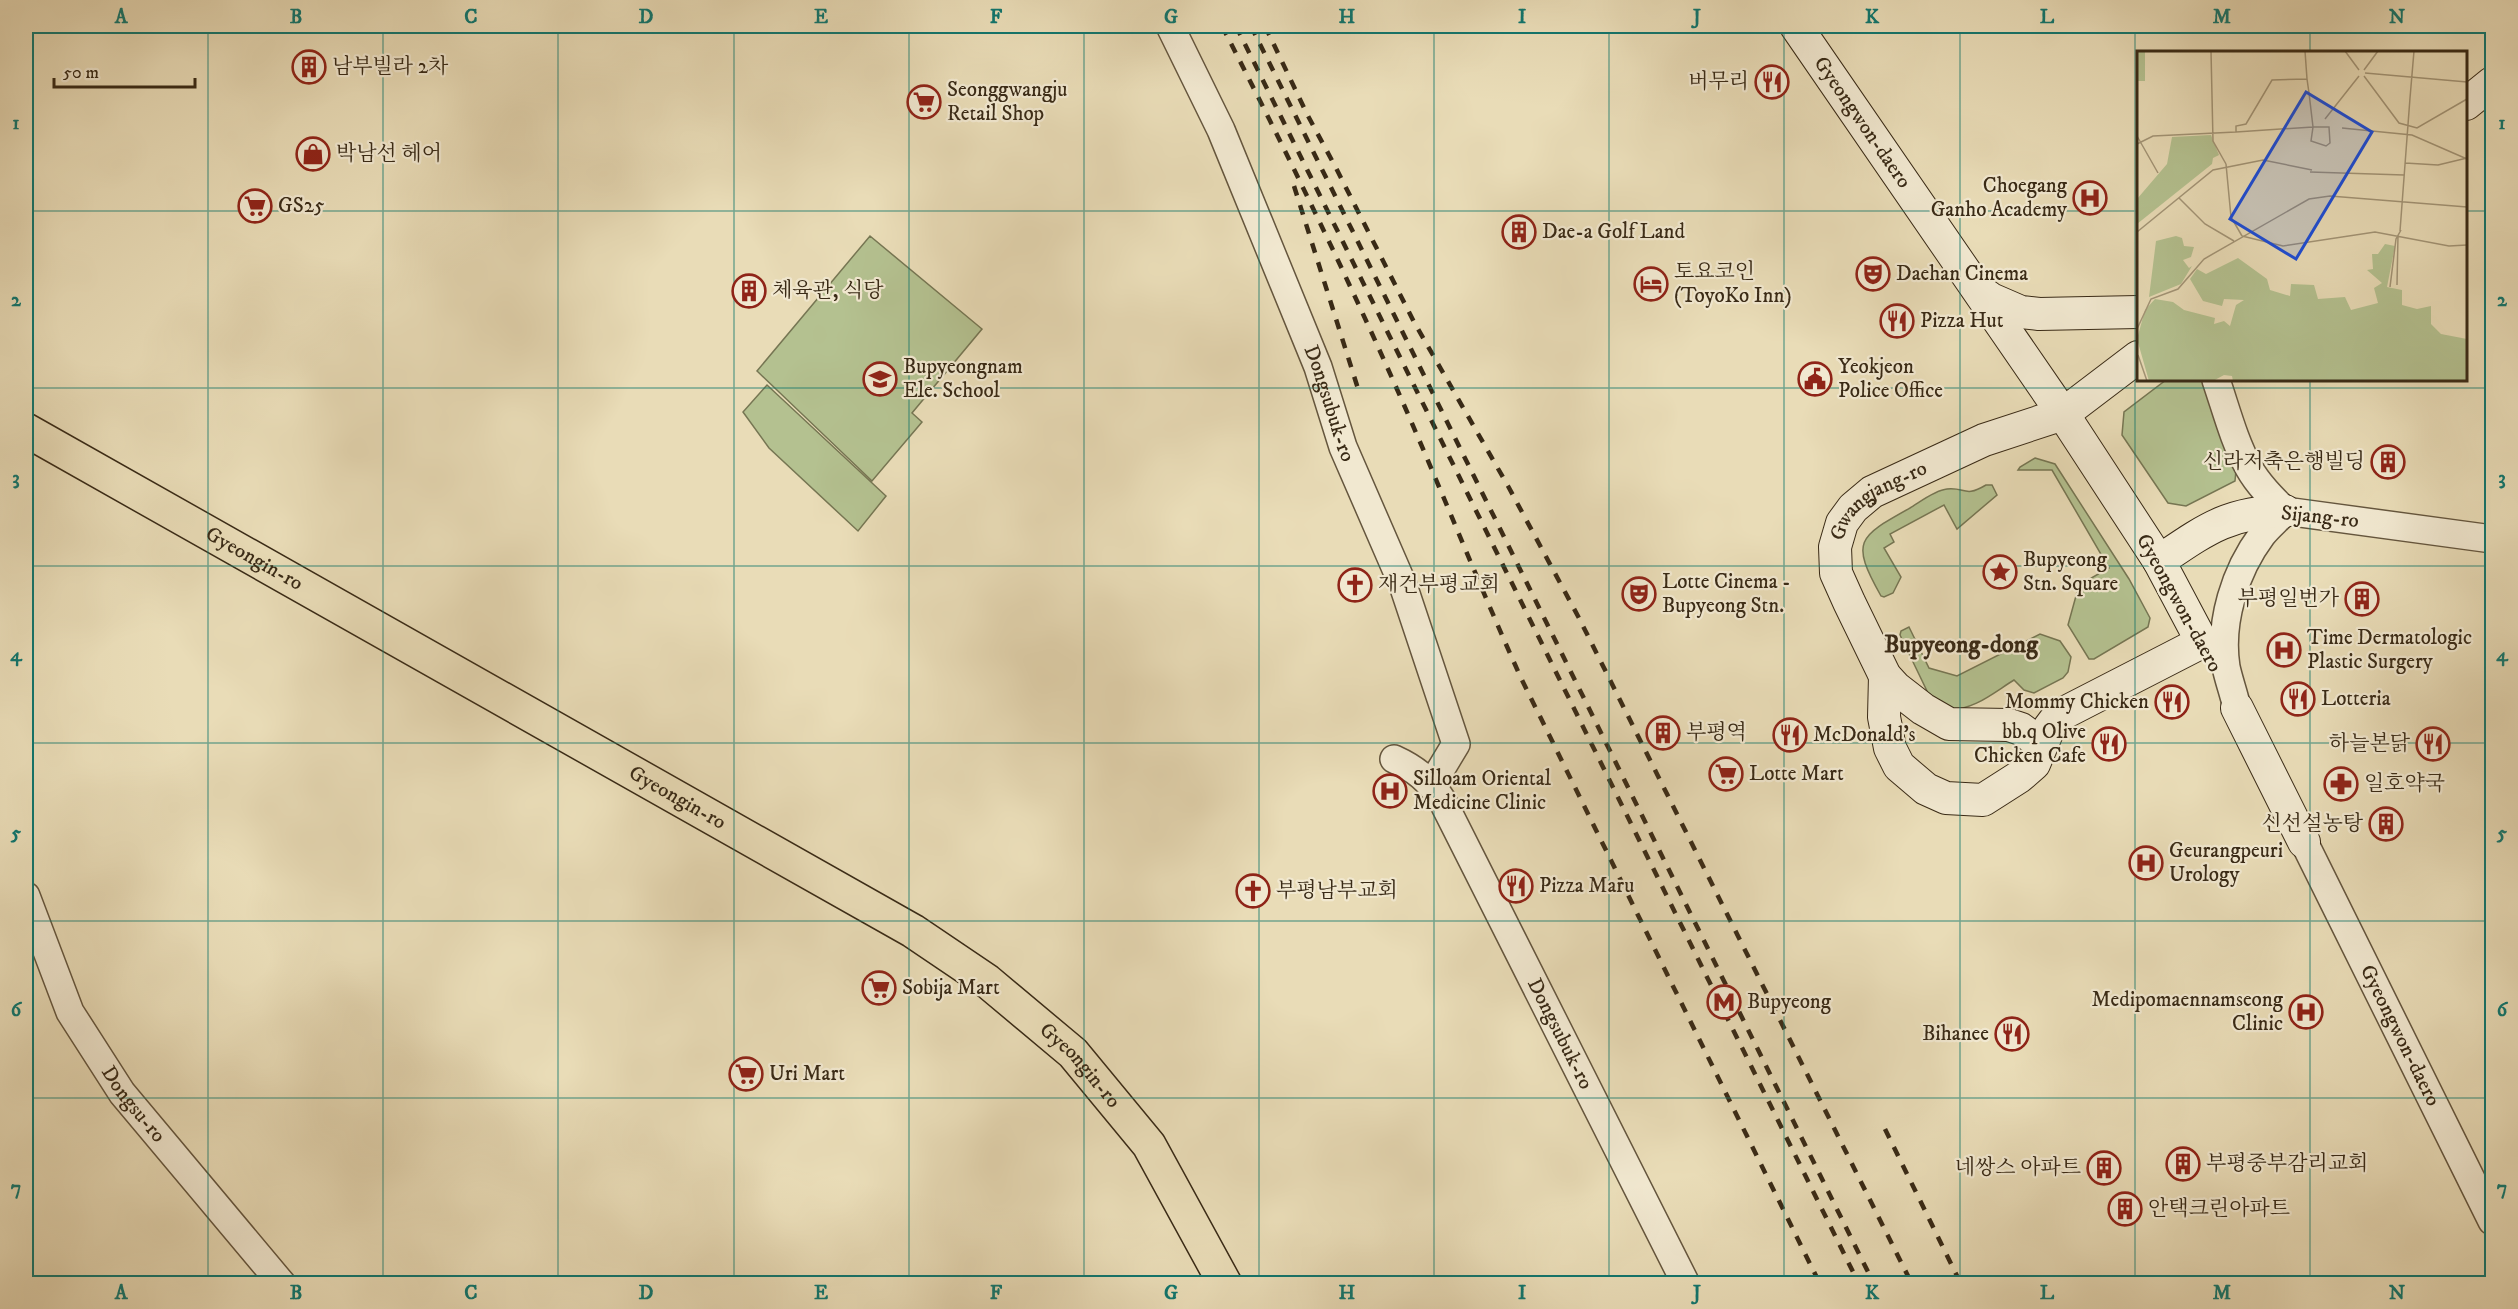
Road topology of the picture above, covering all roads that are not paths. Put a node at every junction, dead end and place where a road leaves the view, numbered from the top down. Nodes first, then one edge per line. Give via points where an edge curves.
1 (1170, 26) edge
2 (1797, 26) edge
3 (2493, 83) edge
4 (2467, 103) edge
5 (1974, 286) junction
6 (2137, 312) edge
7 (2137, 358) edge
8 (2216, 381) edge
9 (2063, 414) junction
10 (26, 430) edge
11 (2285, 511) junction
12 (2493, 538) edge
13 (2159, 561) junction
14 (2202, 642) junction
15 (1885, 676) junction
16 (2237, 708) junction
17 (2041, 744) junction
18 (1394, 759) dead end
19 (1432, 784) junction
20 (2304, 842) joint
21 (26, 896) edge
22 (2493, 1221) edge
23 (282, 1284) edge
24 (1225, 1284) edge
25 (1686, 1284) edge

1 - 19 street, Dongsubuk-ro via 1226,141 1318,367 1342,447 1411,607 1456,744
2 - 5 main road, Gyeongwon-daero
3 - 4 main road
5 - 6 main road via 1991,300 2021,312
5 - 9 main road, Gyeongwon-daero
7 - 9 main road, Gwangjang-ro
8 - 11 street via 2249,467
9 - 13 main road, Gyeongwon-daero
9 - 15 main road, Gwangjang-ro via 1984,440 1899,478 1872,492 1842,523 1835,547 1836,573
10 - 24 main road, Gyeongin-ro via 903,926 987,981 1073,1053 1149,1145
11 - 12 street, Sijang-ro
11 - 13 main road, Sijang-ro via 2234,517
11 - 16 street via 2252,552 2228,606 2226,666
13 - 14 main road, Gyeongwon-daero
14 - 16 street, Gyeongwon-daero
14 - 17 main road, Gwangjang-ro via 2069,709 2058,716
15 - 17 main road, Gwangjang-ro via 1923,710 1949,724 2009,725
15 - 17 main road, Gwangjang-ro via 1884,717 1890,748 1899,766 1926,789 1946,798 1983,800 2034,764
16 - 20 main road, Gyeongwon-daero
18 - 19 street, Dongsubuk-ro
19 - 25 street, Dongsubuk-ro
20 - 22 street, Gyeongwon-daero
21 - 23 street, Dongsu-ro via 70,1012 122,1093

